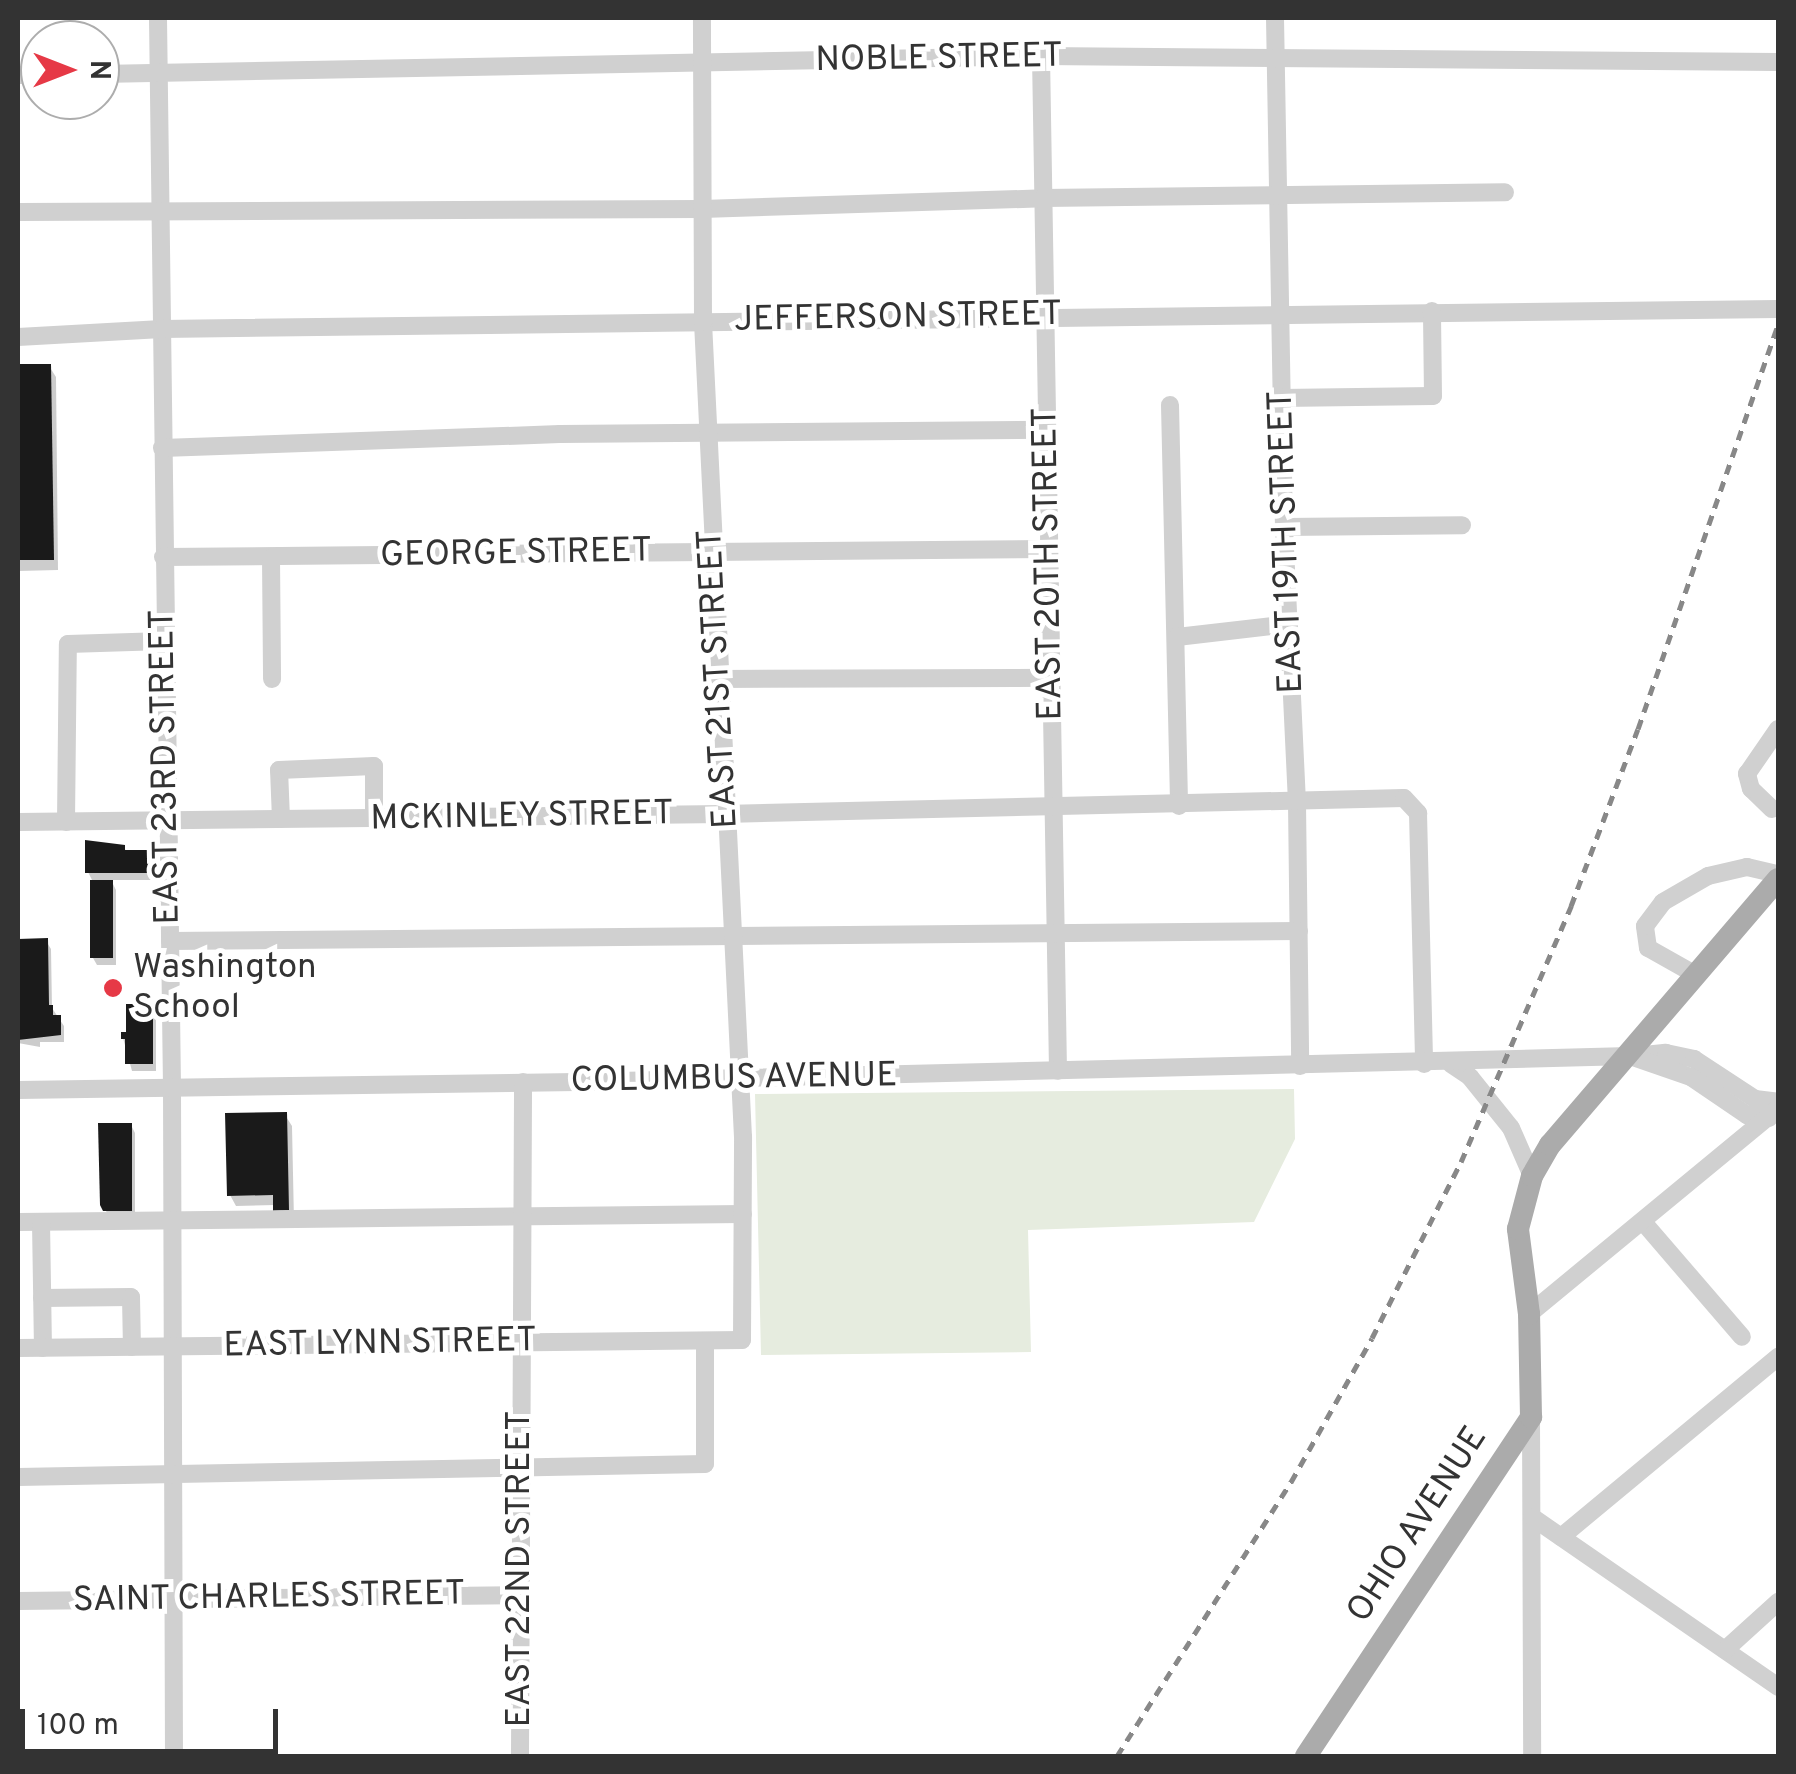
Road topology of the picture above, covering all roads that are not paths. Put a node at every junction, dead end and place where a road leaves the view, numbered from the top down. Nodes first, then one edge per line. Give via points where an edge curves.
1 (158, 18) edge
2 (702, 18) edge
3 (1275, 18) edge
4 (1041, 56) junction
5 (1276, 56) junction
6 (1778, 62) edge
7 (702, 65) junction
8 (120, 74) edge
9 (158, 74) junction
10 (1505, 192) dead end
11 (1278, 196) junction
12 (1043, 198) junction
13 (702, 208) junction
14 (161, 211) junction
15 (18, 212) edge
16 (1778, 309) edge
17 (1432, 311) junction
18 (1280, 315) junction
19 (1045, 316) junction
20 (704, 322) junction
21 (162, 329) junction
22 (18, 337) edge
23 (1281, 398) junction
24 (1170, 406) dead end
25 (1047, 430) junction
26 (708, 434) junction
27 (162, 448) junction
28 (1462, 525) dead end
29 (1284, 527) junction
30 (1049, 549) junction
31 (713, 552) junction
32 (162, 558) junction
33 (271, 558) junction
34 (1289, 624) junction
35 (1176, 637) junction
36 (164, 641) junction
37 (1052, 678) junction
38 (272, 679) dead end
39 (718, 679) junction
40 (1778, 729) edge
41 (1297, 803) junction
42 (1178, 806) junction
43 (1054, 808) junction
44 (1776, 809) edge
45 (724, 814) junction
46 (374, 818) junction
47 (168, 820) junction
48 (281, 820) junction
49 (18, 822) edge
50 (66, 822) junction
51 (1778, 876) edge
52 (1299, 931) junction
53 (1056, 934) junction
54 (730, 940) junction
55 (170, 942) junction
56 (1696, 975) junction
57 (1630, 1056) junction
58 (1424, 1064) junction
59 (1451, 1064) junction
60 (1300, 1066) junction
61 (1058, 1072) junction
62 (738, 1079) junction
63 (523, 1082) junction
64 (172, 1088) junction
65 (18, 1090) edge
66 (1775, 1110) edge
67 (1532, 1176) junction
68 (522, 1214) junction
69 (742, 1214) junction
70 (172, 1220) junction
71 (18, 1222) edge
72 (41, 1222) junction
73 (1644, 1223) junction
74 (42, 1298) junction
75 (1528, 1314) junction
76 (1742, 1338) dead end
77 (704, 1340) junction
78 (742, 1340) joint
79 (521, 1343) junction
80 (132, 1347) junction
81 (172, 1347) junction
82 (18, 1348) edge
83 (43, 1348) junction
84 (1778, 1357) edge
85 (1531, 1417) junction
86 (520, 1468) junction
87 (173, 1476) junction
88 (18, 1477) edge
89 (1532, 1517) junction
90 (1561, 1537) junction
91 (520, 1595) junction
92 (174, 1598) junction
93 (18, 1601) edge
94 (1778, 1602) edge
95 (1725, 1650) junction
96 (1778, 1687) edge
97 (174, 1756) edge
98 (520, 1756) edge
99 (1306, 1756) edge
100 (1532, 1756) edge

1 - 9 street, EAST 23RD STREET
2 - 7 street, EAST 21ST STREET
3 - 5 street, EAST 19TH STREET
4 - 5 street, NOBLE STREET
4 - 7 street, NOBLE STREET
4 - 12 street, EAST 20TH STREET
5 - 6 street, NOBLE STREET
5 - 11 street, EAST 19TH STREET
7 - 9 street, NOBLE STREET
7 - 13 street, EAST 21ST STREET
8 - 9 street, NOBLE STREET
9 - 14 street, EAST 23RD STREET
10 - 11 street
11 - 12 street
11 - 18 street, EAST 19TH STREET
12 - 13 street
12 - 19 street, EAST 20TH STREET
13 - 14 street
13 - 20 street, EAST 21ST STREET
14 - 15 street
14 - 21 street, EAST 23RD STREET
16 - 17 street, JEFFERSON STREET
17 - 18 street, JEFFERSON STREET
17 - 23 street via 1433,396
18 - 19 street, JEFFERSON STREET
18 - 23 street, EAST 19TH STREET
19 - 20 street, JEFFERSON STREET
19 - 25 street, EAST 20TH STREET
20 - 21 street, JEFFERSON STREET
20 - 26 street, EAST 21ST STREET
21 - 22 street, JEFFERSON STREET
21 - 27 street, EAST 23RD STREET
23 - 29 street, EAST 19TH STREET
24 - 35 street
25 - 26 street
25 - 30 street, EAST 20TH STREET
26 - 27 street
26 - 31 street, EAST 21ST STREET
27 - 32 street, EAST 23RD STREET
28 - 29 street
29 - 34 street, EAST 19TH STREET
30 - 31 street, GEORGE STREET
30 - 37 street, EAST 20TH STREET
31 - 33 street, GEORGE STREET
31 - 39 street, EAST 21ST STREET
32 - 33 street, GEORGE STREET
32 - 36 street, EAST 23RD STREET
33 - 38 street
34 - 35 street
34 - 41 street, EAST 19TH STREET
35 - 42 street
36 - 47 street, EAST 23RD STREET
36 - 50 street via 68,644
37 - 39 street
37 - 43 street, EAST 20TH STREET
39 - 45 street, EAST 21ST STREET
40 - 44 street via 1746,774 1750,789
41 - 42 street, MCKINLEY STREET
41 - 52 street, EAST 19TH STREET
41 - 58 street, MCKINLEY STREET via 1404,798 1418,813
42 - 43 street, MCKINLEY STREET
43 - 45 street, MCKINLEY STREET
43 - 53 street, EAST 20TH STREET
45 - 46 street, MCKINLEY STREET
45 - 54 street, EAST 21ST STREET
46 - 48 street, MCKINLEY STREET
46 - 48 street via 374,766 279,770
47 - 48 street, MCKINLEY STREET
47 - 50 street, MCKINLEY STREET
47 - 55 street, EAST 23RD STREET
49 - 50 street, MCKINLEY STREET
51 - 56 main road
51 - 56 street via 1746,867 1708,876 1663,902 1645,926 1648,948
52 - 53 street
52 - 60 street, EAST 19TH STREET
53 - 54 street
53 - 61 street, EAST 20TH STREET
54 - 55 street
54 - 62 street, EAST 21ST STREET
55 - 64 street, EAST 23RD STREET
56 - 57 main road
57 - 59 street, COLUMBUS AVENUE
57 - 66 street, COLUMBUS AVENUE via 1691,1077 1747,1115
57 - 67 main road, OHIO AVENUE via 1550,1146
58 - 59 street, COLUMBUS AVENUE
58 - 60 street, COLUMBUS AVENUE
59 - 67 street via 1511,1128
60 - 61 street, COLUMBUS AVENUE
61 - 62 street, COLUMBUS AVENUE
62 - 63 street, COLUMBUS AVENUE
62 - 69 street, EAST 21ST STREET
63 - 64 street, COLUMBUS AVENUE
63 - 68 street, EAST 22ND STREET
64 - 65 street, COLUMBUS AVENUE
64 - 70 street, EAST 23RD STREET
66 - 73 street
67 - 75 main road, OHIO AVENUE via 1518,1230
68 - 69 street
68 - 70 street
68 - 79 street, EAST 22ND STREET
69 - 78 street, EAST 21ST STREET
70 - 72 street
70 - 81 street, EAST 23RD STREET
71 - 72 street
72 - 74 street
73 - 75 street
73 - 76 street
74 - 80 street via 131,1297
74 - 83 street
75 - 85 main road, OHIO AVENUE
77 - 78 street, EAST LYNN STREET
77 - 79 street, EAST LYNN STREET
77 - 86 street via 704,1464
79 - 81 street, EAST LYNN STREET
79 - 86 street, EAST 22ND STREET
80 - 81 street, EAST LYNN STREET
80 - 83 street, EAST LYNN STREET
81 - 87 street, EAST 23RD STREET
82 - 83 street, EAST LYNN STREET
84 - 90 street
85 - 89 street
85 - 99 main road, OHIO AVENUE
86 - 87 street
86 - 91 street, EAST 22ND STREET
87 - 88 street
87 - 92 street, EAST 23RD STREET
89 - 90 street
89 - 100 street
90 - 95 street
91 - 92 street, SAINT CHARLES STREET
91 - 98 street, EAST 22ND STREET
92 - 93 street, SAINT CHARLES STREET
92 - 97 street, EAST 23RD STREET
94 - 95 street
95 - 96 street

